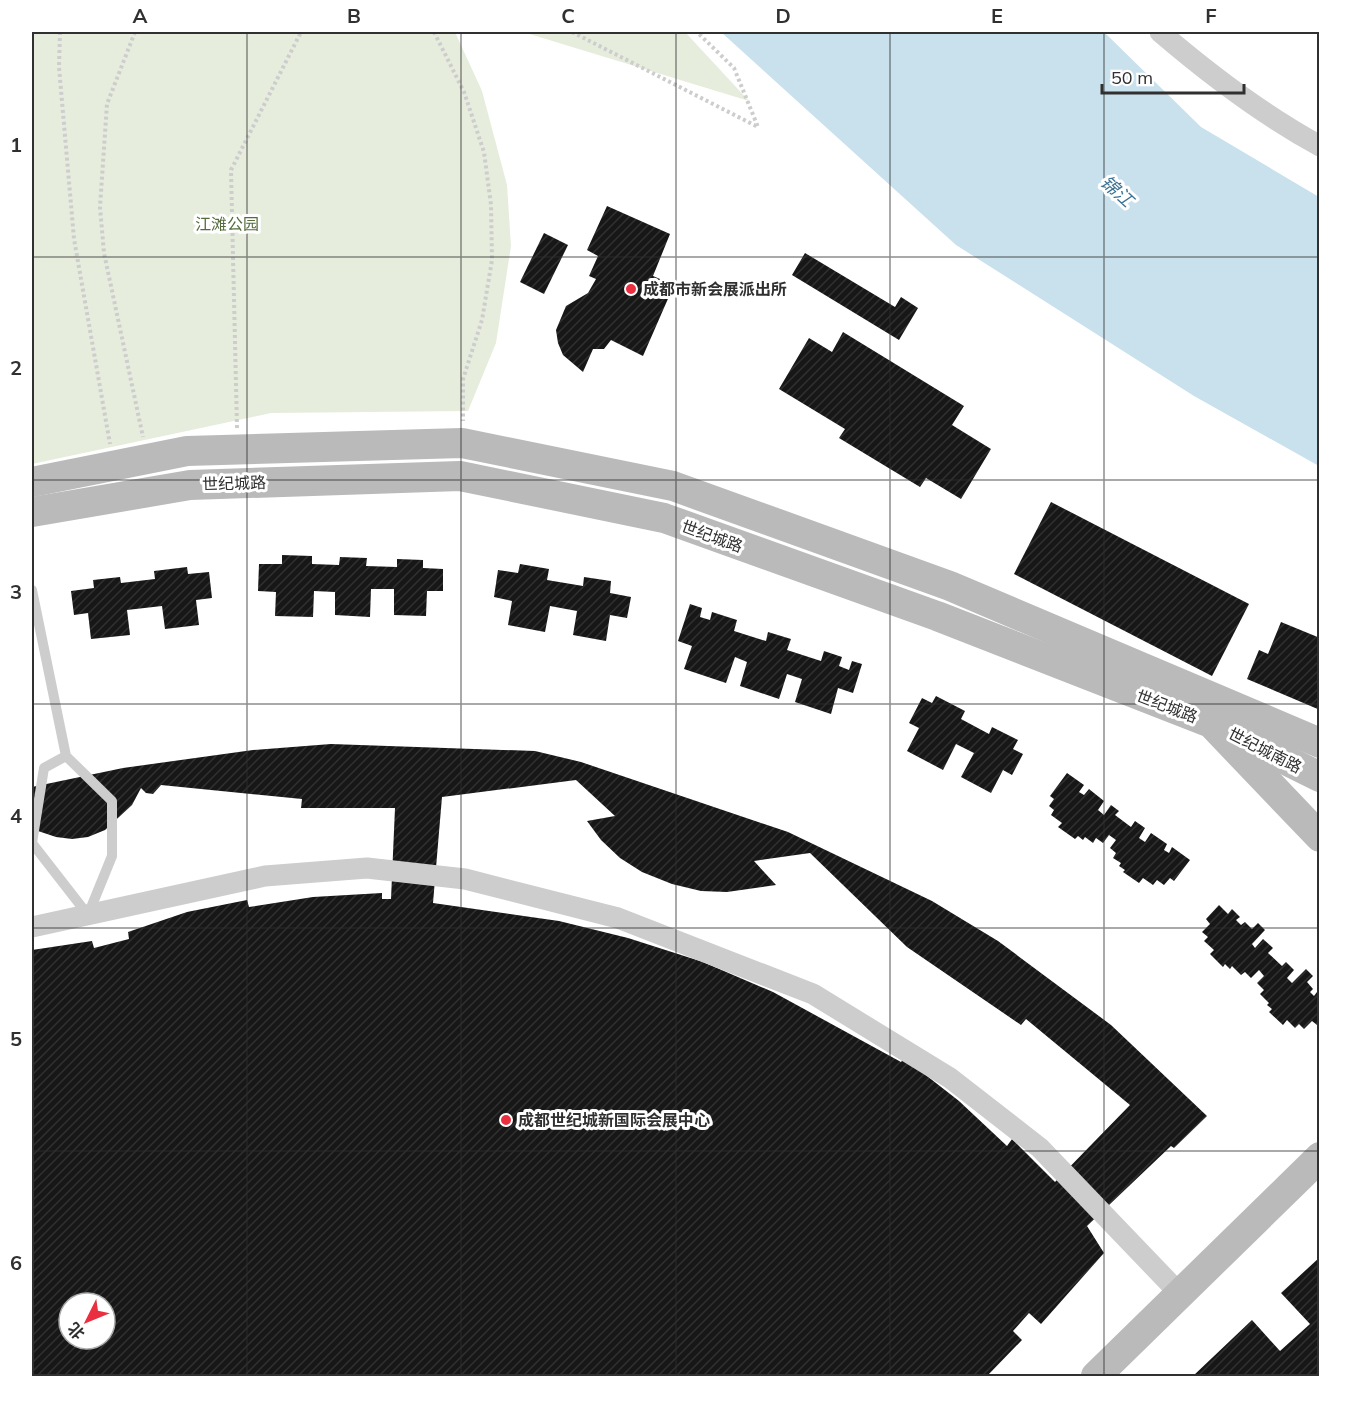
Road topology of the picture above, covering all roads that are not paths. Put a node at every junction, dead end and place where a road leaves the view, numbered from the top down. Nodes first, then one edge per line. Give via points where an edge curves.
1 (1160, 32) edge
2 (1320, 146) edge
3 (32, 482) edge
4 (32, 512) edge
5 (32, 590) edge
6 (1211, 723) junction
7 (1315, 747) edge
8 (66, 756) junction
9 (1320, 777) edge
10 (1320, 837) edge
11 (88, 915) junction
12 (32, 927) edge
13 (1320, 1157) edge
14 (1179, 1294) junction
15 (1096, 1377) edge

1 - 2 street via 1282,124
3 - 7 main road, 世纪城路 via 186,451 462,443 673,486 950,585
4 - 6 main road, 世纪城路 via 190,484 460,476 664,518 937,616
5 - 8 lane
6 - 9 main road, 世纪城南路
6 - 10 main road, 世纪城路
8 - 11 lane via 112,801 112,856
8 - 11 lane via 44,768 32,843
11 - 12 street
11 - 14 street via 265,876 367,868 465,879 618,918 813,994 950,1078 1040,1148
13 - 14 main road
14 - 15 main road

